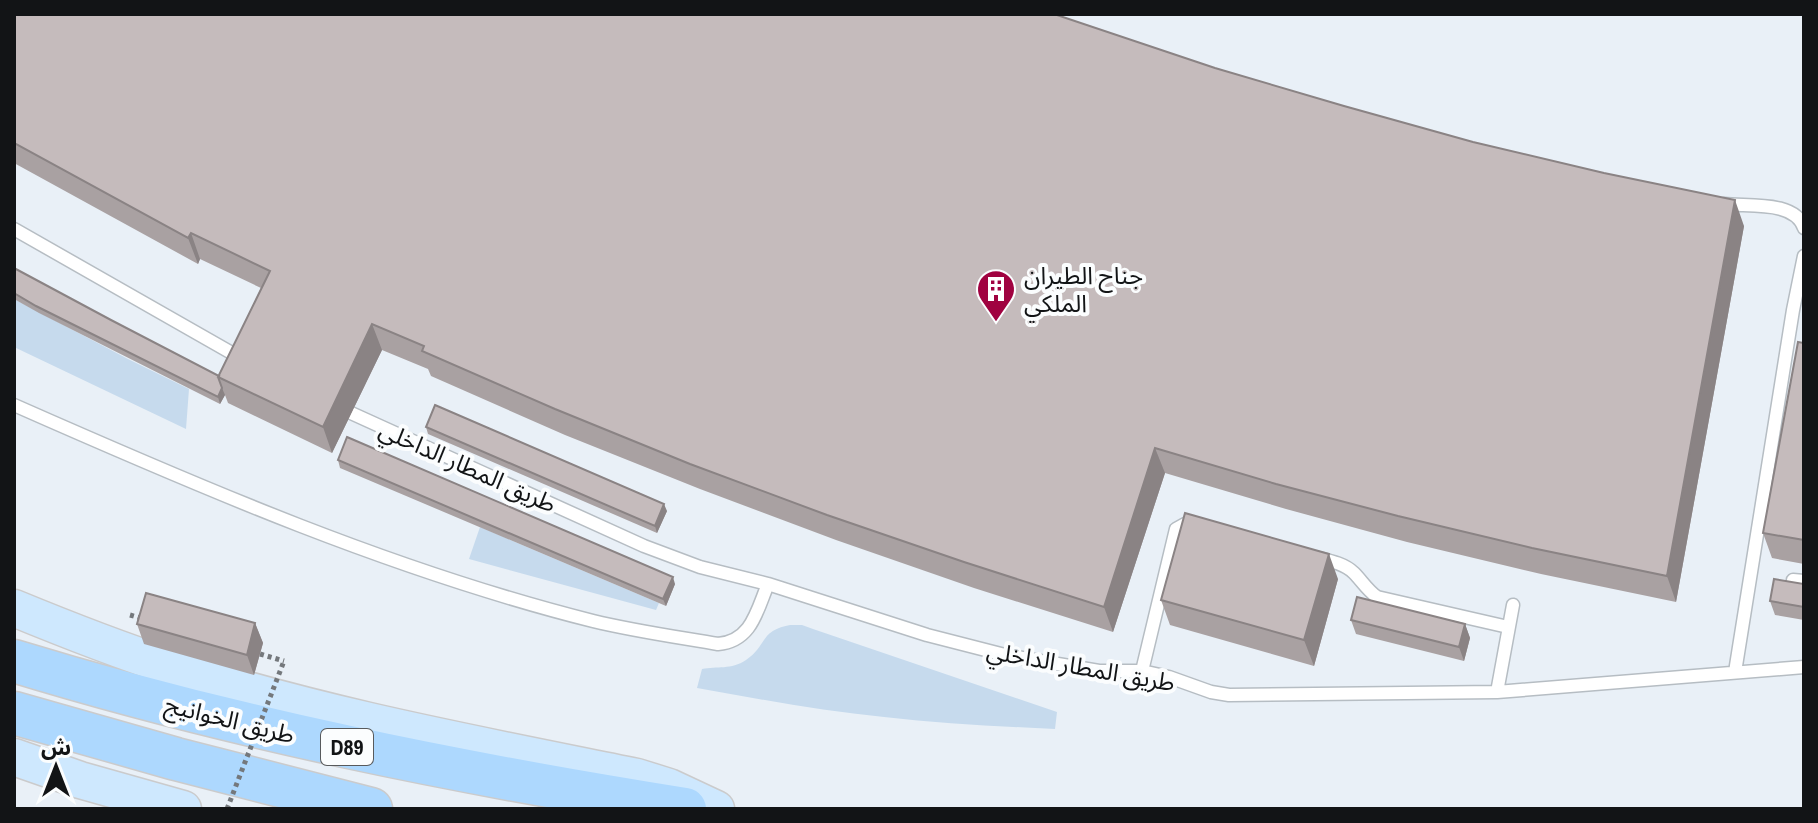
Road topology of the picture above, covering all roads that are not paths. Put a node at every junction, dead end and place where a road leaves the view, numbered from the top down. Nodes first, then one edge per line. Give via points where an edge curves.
1 (1712, 203) edge
2 (1804, 228) edge
3 (14, 229) edge
4 (1804, 256) edge
5 (1799, 313) edge
6 (247, 362) edge
7 (14, 405) edge
8 (351, 413) dead end
9 (1205, 529) edge
10 (1307, 555) edge
11 (768, 584) junction
12 (1513, 605) dead end
13 (14, 608) edge
14 (1508, 627) junction
15 (14, 661) edge
16 (1804, 667) edge
17 (1142, 671) junction
18 (1735, 672) junction
19 (1497, 692) junction
20 (14, 713) edge
21 (14, 757) edge
22 (183, 809) edge
23 (371, 809) edge
24 (685, 809) edge
25 (716, 809) edge

1 - 2 lane via 1778,208 1792,213
3 - 6 lane
4 - 5 lane
5 - 18 lane
7 - 11 lane via 215,492 355,545 494,594 596,622 729,643 750,626
8 - 11 lane, طريق المطار الداخلي via 672,558
9 - 17 lane via 1185,524 1176,529
10 - 14 lane via 1346,567 1377,597
11 - 17 lane, طريق المطار الداخلي via 1005,655 1099,671
12 - 14 lane
13 - 25 main road via 226,684 419,733 637,777
14 - 19 lane
15 - 24 highway, طريق الخوانيج / D89 via 202,714 327,742
16 - 18 lane, طريق المطار الداخلي
17 - 19 lane, طريق المطار الداخلي via 1229,695
18 - 19 lane, طريق المطار الداخلي
20 - 23 highway, D89
21 - 22 main road

